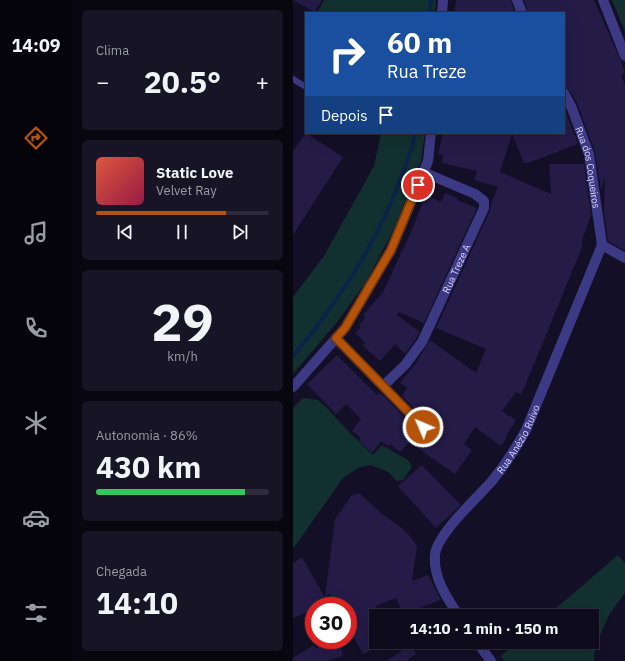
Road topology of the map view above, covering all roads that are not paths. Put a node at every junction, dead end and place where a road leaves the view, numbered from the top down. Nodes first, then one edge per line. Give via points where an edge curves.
1 (443, 0) edge
2 (517, 0) edge
3 (603, 0) edge
4 (442, 12) edge
5 (522, 12) edge
6 (625, 56) edge
7 (293, 79) edge
8 (305, 86) edge
9 (565, 94) edge
10 (431, 134) edge
11 (423, 172) junction
12 (602, 246) junction
13 (625, 258) edge
14 (336, 338) junction
15 (383, 386) junction
16 (293, 387) edge
17 (423, 427) dead end
18 (455, 609) edge
19 (482, 649) edge
20 (491, 661) edge

1 - 4 street
2 - 5 street
3 - 6 street
7 - 8 lane
9 - 12 street, Rua dos Coqueiros via 589,154
10 - 11 street via 428,161
11 - 14 street via 391,250 345,328
11 - 15 street, Rua Treze A via 475,194 483,201 484,208 422,342 405,365
12 - 13 street
12 - 18 street, Rua Anézio Ruivo via 526,430 492,481 439,541 435,554 436,572
14 - 15 street
14 - 16 street
15 - 17 street
19 - 20 street

